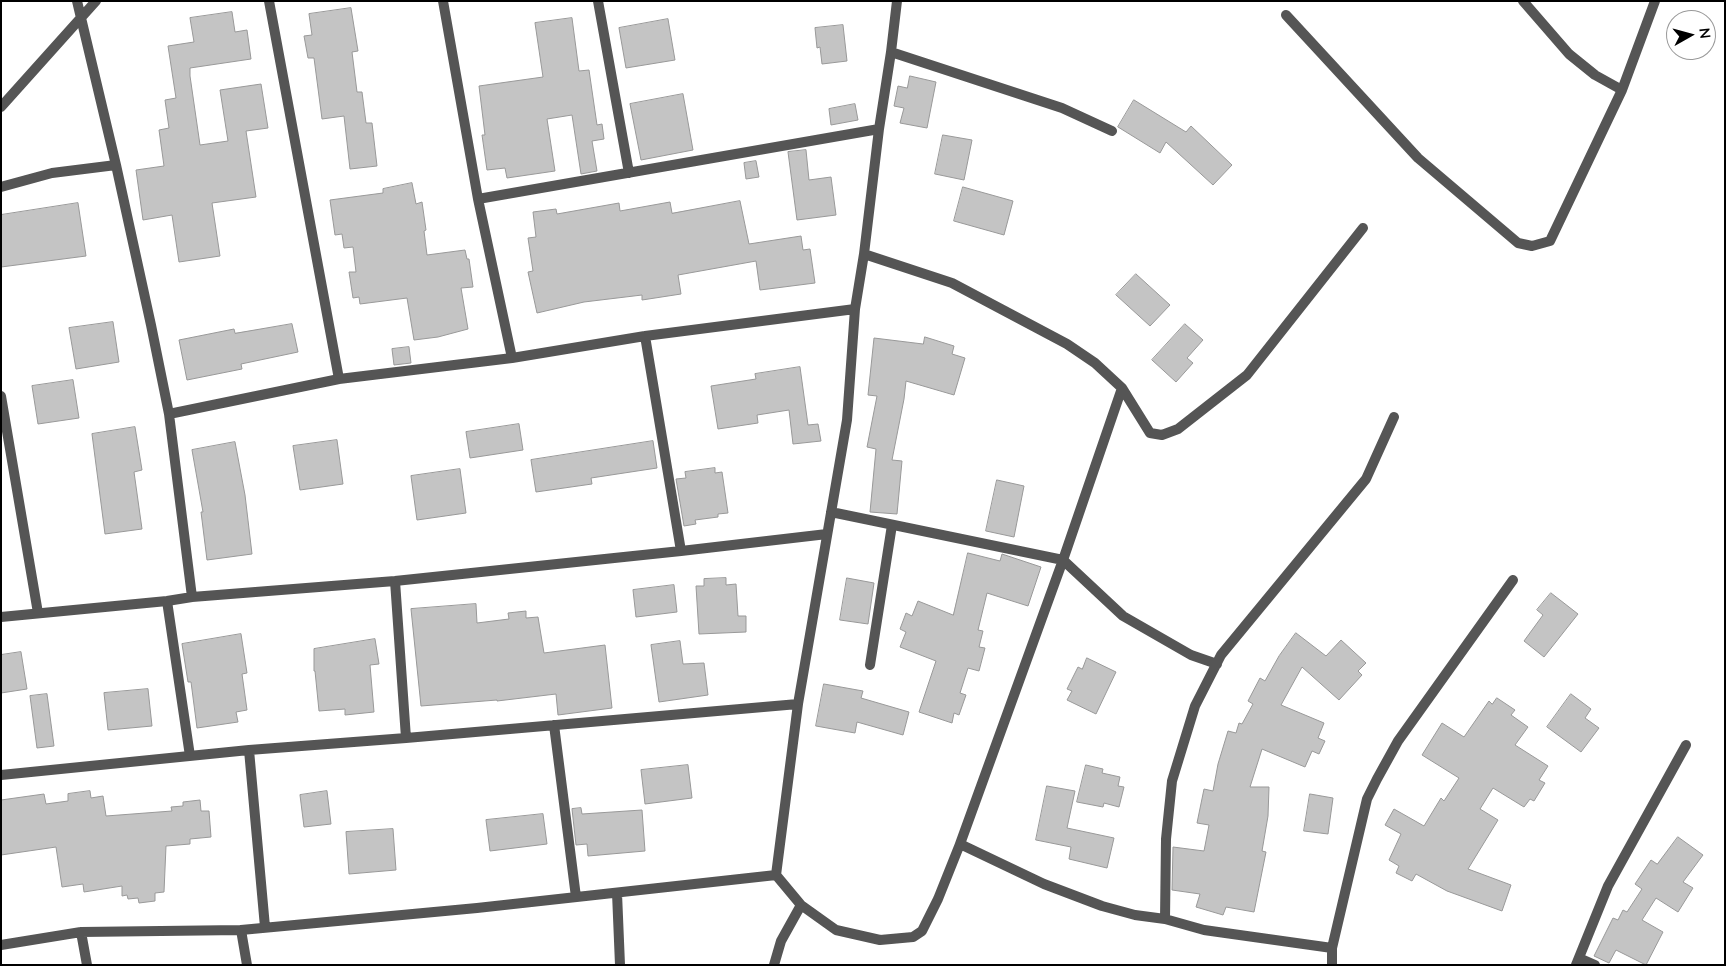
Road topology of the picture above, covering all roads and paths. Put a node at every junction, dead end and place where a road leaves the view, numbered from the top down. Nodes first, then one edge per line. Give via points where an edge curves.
1 (77, 1) edge
2 (96, 1) edge
3 (269, 1) edge
4 (443, 1) edge
5 (598, 1) edge
6 (896, 1) edge
7 (1523, 1) edge
8 (1656, 1) edge
9 (1286, 15) dead end
10 (80, 20) junction
11 (892, 52) junction
12 (1622, 90) junction
13 (1, 107) edge
14 (879, 128) junction
15 (1112, 132) dead end
16 (116, 165) junction
17 (629, 173) junction
18 (1, 186) edge
19 (478, 199) junction
20 (1362, 228) dead end
21 (864, 254) junction
22 (855, 309) junction
23 (645, 336) junction
24 (512, 358) junction
25 (339, 379) junction
26 (1122, 388) junction
27 (1, 396) edge
28 (169, 414) junction
29 (1394, 417) dead end
30 (831, 512) junction
31 (892, 525) junction
32 (827, 534) junction
33 (681, 551) junction
34 (1063, 560) junction
35 (1513, 580) dead end
36 (395, 581) junction
37 (192, 597) junction
38 (167, 601) junction
39 (38, 613) junction
40 (1, 617) edge
41 (1217, 664) junction
42 (870, 665) dead end
43 (798, 704) junction
44 (554, 725) junction
45 (406, 738) junction
46 (1686, 745) dead end
47 (249, 750) junction
48 (190, 756) junction
49 (1, 775) edge
50 (960, 844) junction
51 (776, 875) junction
52 (617, 893) junction
53 (576, 897) junction
54 (800, 905) junction
55 (1165, 918) junction
56 (265, 927) junction
57 (241, 930) junction
58 (81, 932) junction
59 (1, 945) edge
60 (1332, 948) junction
61 (1577, 961) edge
62 (87, 965) edge
63 (247, 965) edge
64 (620, 965) edge
65 (774, 965) edge
66 (1332, 965) edge
67 (1595, 965) edge

1 - 10 street
2 - 10 street
3 - 25 street
4 - 19 street
5 - 17 street
6 - 11 street
7 - 12 street via 1569,54 1595,75
8 - 12 street
9 - 12 street via 1418,158 1518,242 1532,246 1550,241
10 - 13 street
10 - 16 street
11 - 14 street
11 - 15 street via 1062,108
14 - 17 street
14 - 21 street
16 - 18 street via 52,173
16 - 28 street
17 - 19 street
19 - 24 street
20 - 26 street via 1247,376 1178,430 1162,435 1150,433
21 - 22 street
21 - 26 street via 952,283 1067,344 1095,363
22 - 23 street
22 - 30 street via 847,420
23 - 24 street
23 - 33 street
24 - 25 street
25 - 28 street
26 - 34 street
27 - 39 street
28 - 37 street
29 - 41 street via 1366,479 1221,655
30 - 31 street
30 - 32 street
31 - 34 street
31 - 42 street
32 - 33 street
32 - 43 street
33 - 36 street
34 - 41 street via 1123,616 1177,648
34 - 50 street
35 - 60 street via 1398,741 1367,799
36 - 37 street
36 - 45 street
37 - 38 street
38 - 39 street
38 - 48 street
39 - 40 street
41 - 55 street via 1195,706 1172,781 1166,839
43 - 44 street
43 - 51 street
44 - 45 street
44 - 53 street
45 - 47 street
46 - 61 street via 1608,886
47 - 48 street
47 - 56 street
48 - 49 street
50 - 54 street via 922,931 913,936 880,940 836,930
50 - 55 street via 1044,884 1102,906
51 - 52 street
51 - 54 street
52 - 53 street
52 - 64 street
53 - 56 street
54 - 65 street via 781,942
55 - 60 street via 1204,930
56 - 57 street
57 - 58 street
57 - 63 street
58 - 59 street
58 - 62 street
60 - 66 street
61 - 67 street

